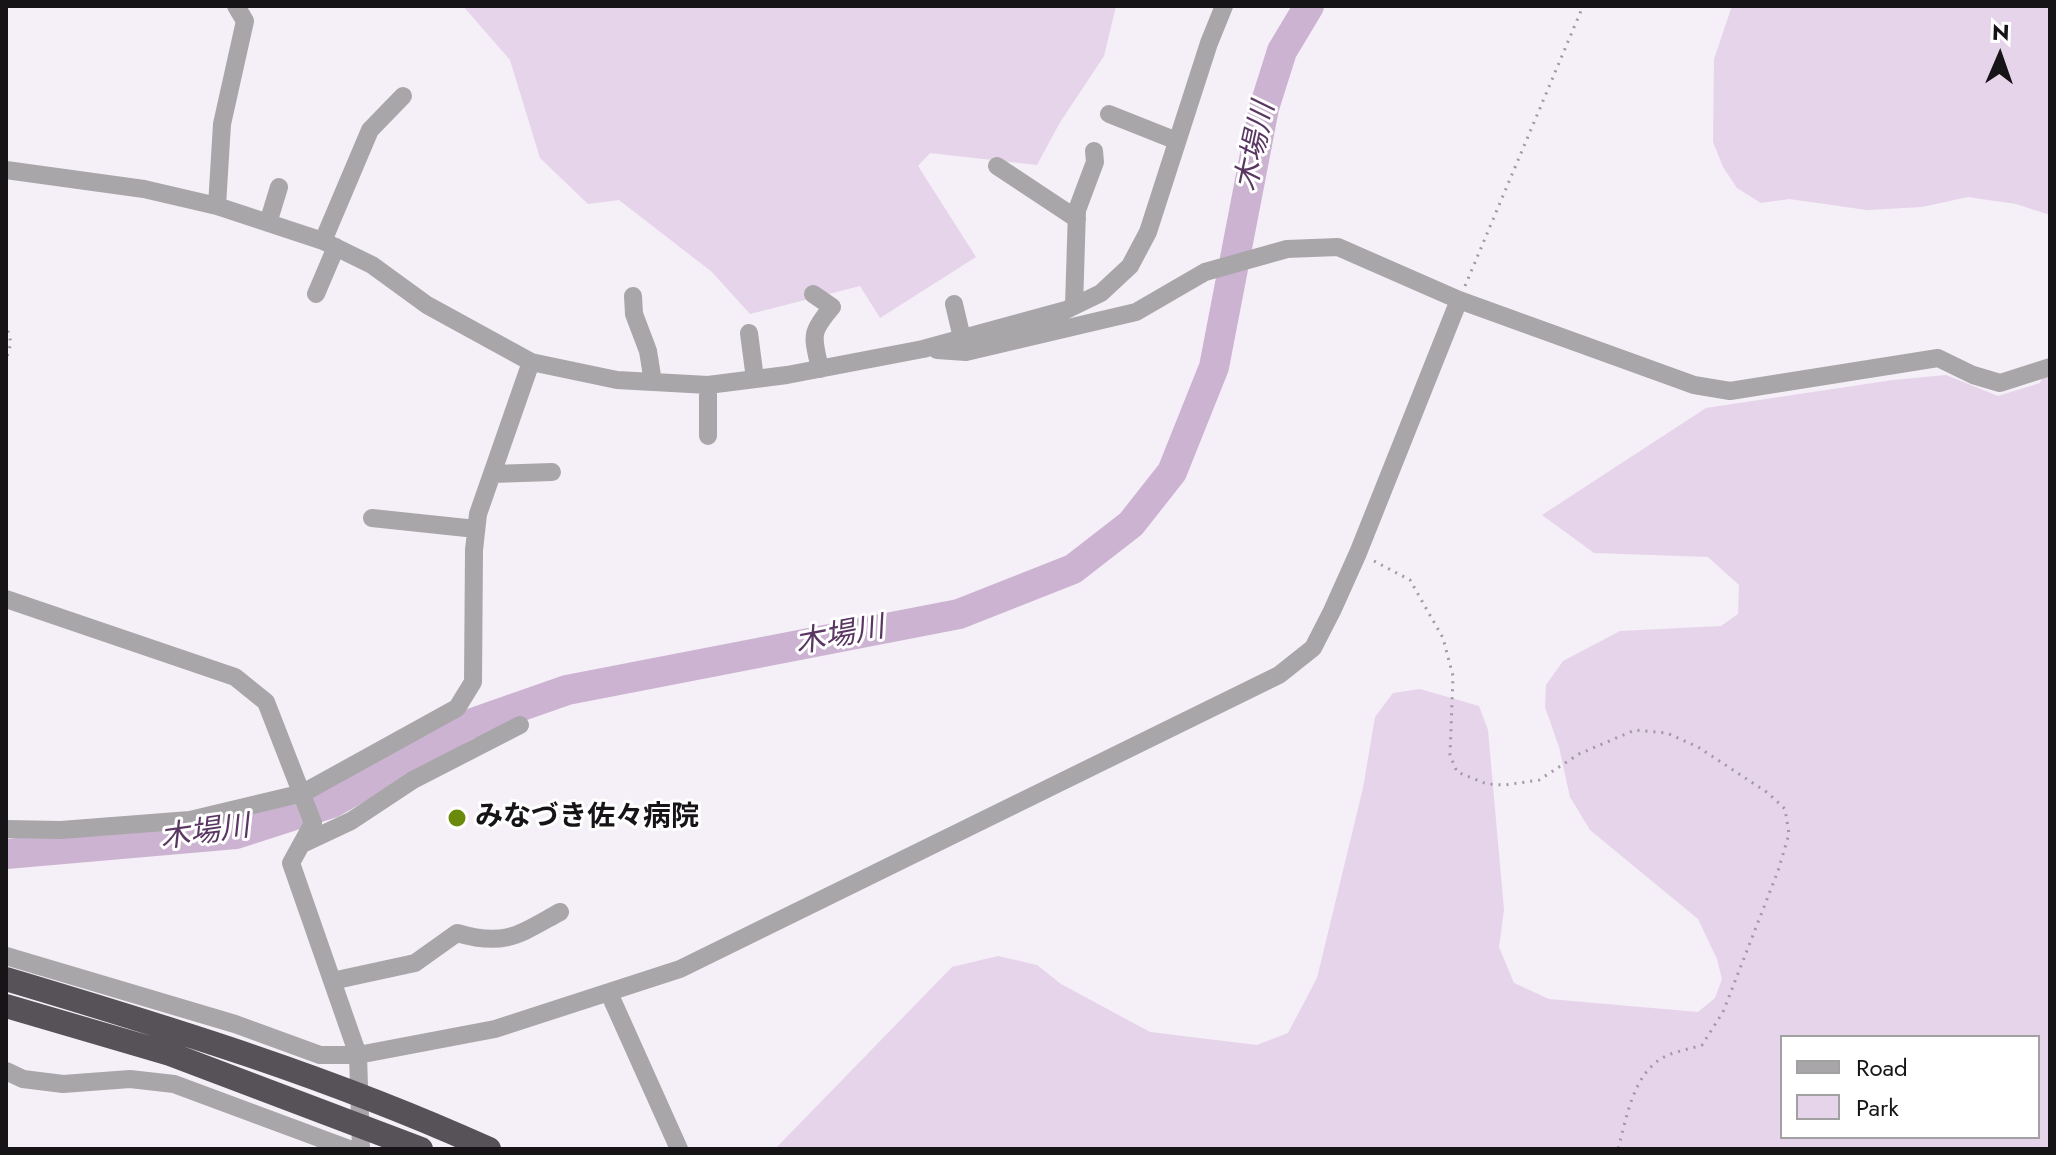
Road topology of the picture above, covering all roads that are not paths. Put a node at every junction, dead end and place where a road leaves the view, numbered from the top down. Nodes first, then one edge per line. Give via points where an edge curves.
1 (236, 6) edge
2 (1224, 6) edge
3 (403, 96) dead end
4 (1109, 114) dead end
5 (1177, 141) junction
6 (1094, 151) dead end
7 (997, 166) dead end
8 (6, 170) edge
9 (279, 187) dead end
10 (217, 206) junction
11 (1077, 219) junction
12 (268, 223) junction
13 (330, 244) junction
14 (316, 294) dead end
15 (813, 294) dead end
16 (633, 296) dead end
17 (1459, 300) junction
18 (954, 304) dead end
19 (1074, 306) junction
20 (749, 333) dead end
21 (962, 338) junction
22 (923, 349) junction
23 (531, 362) junction
24 (2050, 367) edge
25 (820, 369) junction
26 (755, 379) junction
27 (653, 382) junction
28 (708, 385) junction
29 (708, 436) dead end
30 (552, 472) dead end
31 (492, 474) junction
32 (372, 518) dead end
33 (476, 529) junction
34 (6, 599) edge
35 (520, 725) dead end
36 (304, 795) junction
37 (6, 829) edge
38 (302, 844) junction
39 (560, 912) dead end
40 (6, 956) edge
41 (6, 979) edge
42 (332, 981) junction
43 (609, 993) junction
44 (6, 1006) edge
45 (358, 1055) junction
46 (6, 1071) edge
47 (349, 1149) edge
48 (361, 1149) edge
49 (421, 1149) edge
50 (489, 1149) edge
51 (679, 1149) edge

1 - 10 street via 245,21 222,124
2 - 5 street
3 - 13 street via 370,130
4 - 5 street
5 - 19 street via 1148,232 1130,266 1101,293
6 - 11 street
7 - 11 street
8 - 10 street via 144,189
9 - 12 street
10 - 12 street
11 - 19 street
12 - 13 street
13 - 14 street
13 - 23 street
15 - 25 street via 832,307 813,336
16 - 27 street
17 - 22 street via 1338,247 1287,249 1205,272 1136,312 966,352
17 - 24 street via 1694,385 1730,391 1938,358 2000,383
17 - 43 street via 1358,553 1313,648 1279,675 680,969
18 - 21 street
19 - 21 street
20 - 26 street
21 - 22 street
22 - 25 street
23 - 27 street
23 - 31 street
25 - 26 street
26 - 28 street
27 - 28 street
28 - 29 street
30 - 31 street
31 - 33 street
32 - 33 street
33 - 36 street via 473,682 457,708
34 - 36 street via 235,677 266,702
35 - 38 street
36 - 37 street via 190,820
36 - 38 street via 313,823
38 - 42 street via 291,863
39 - 42 street via 507,939 457,933 415,963
40 - 45 street via 235,1024 320,1055
41 - 50 highway, bridge via 304,1073
42 - 45 street
43 - 45 street via 495,1029
43 - 51 street
44 - 49 highway, bridge via 170,1054
45 - 48 street
46 - 47 street via 23,1079 63,1084 130,1079 174,1084

